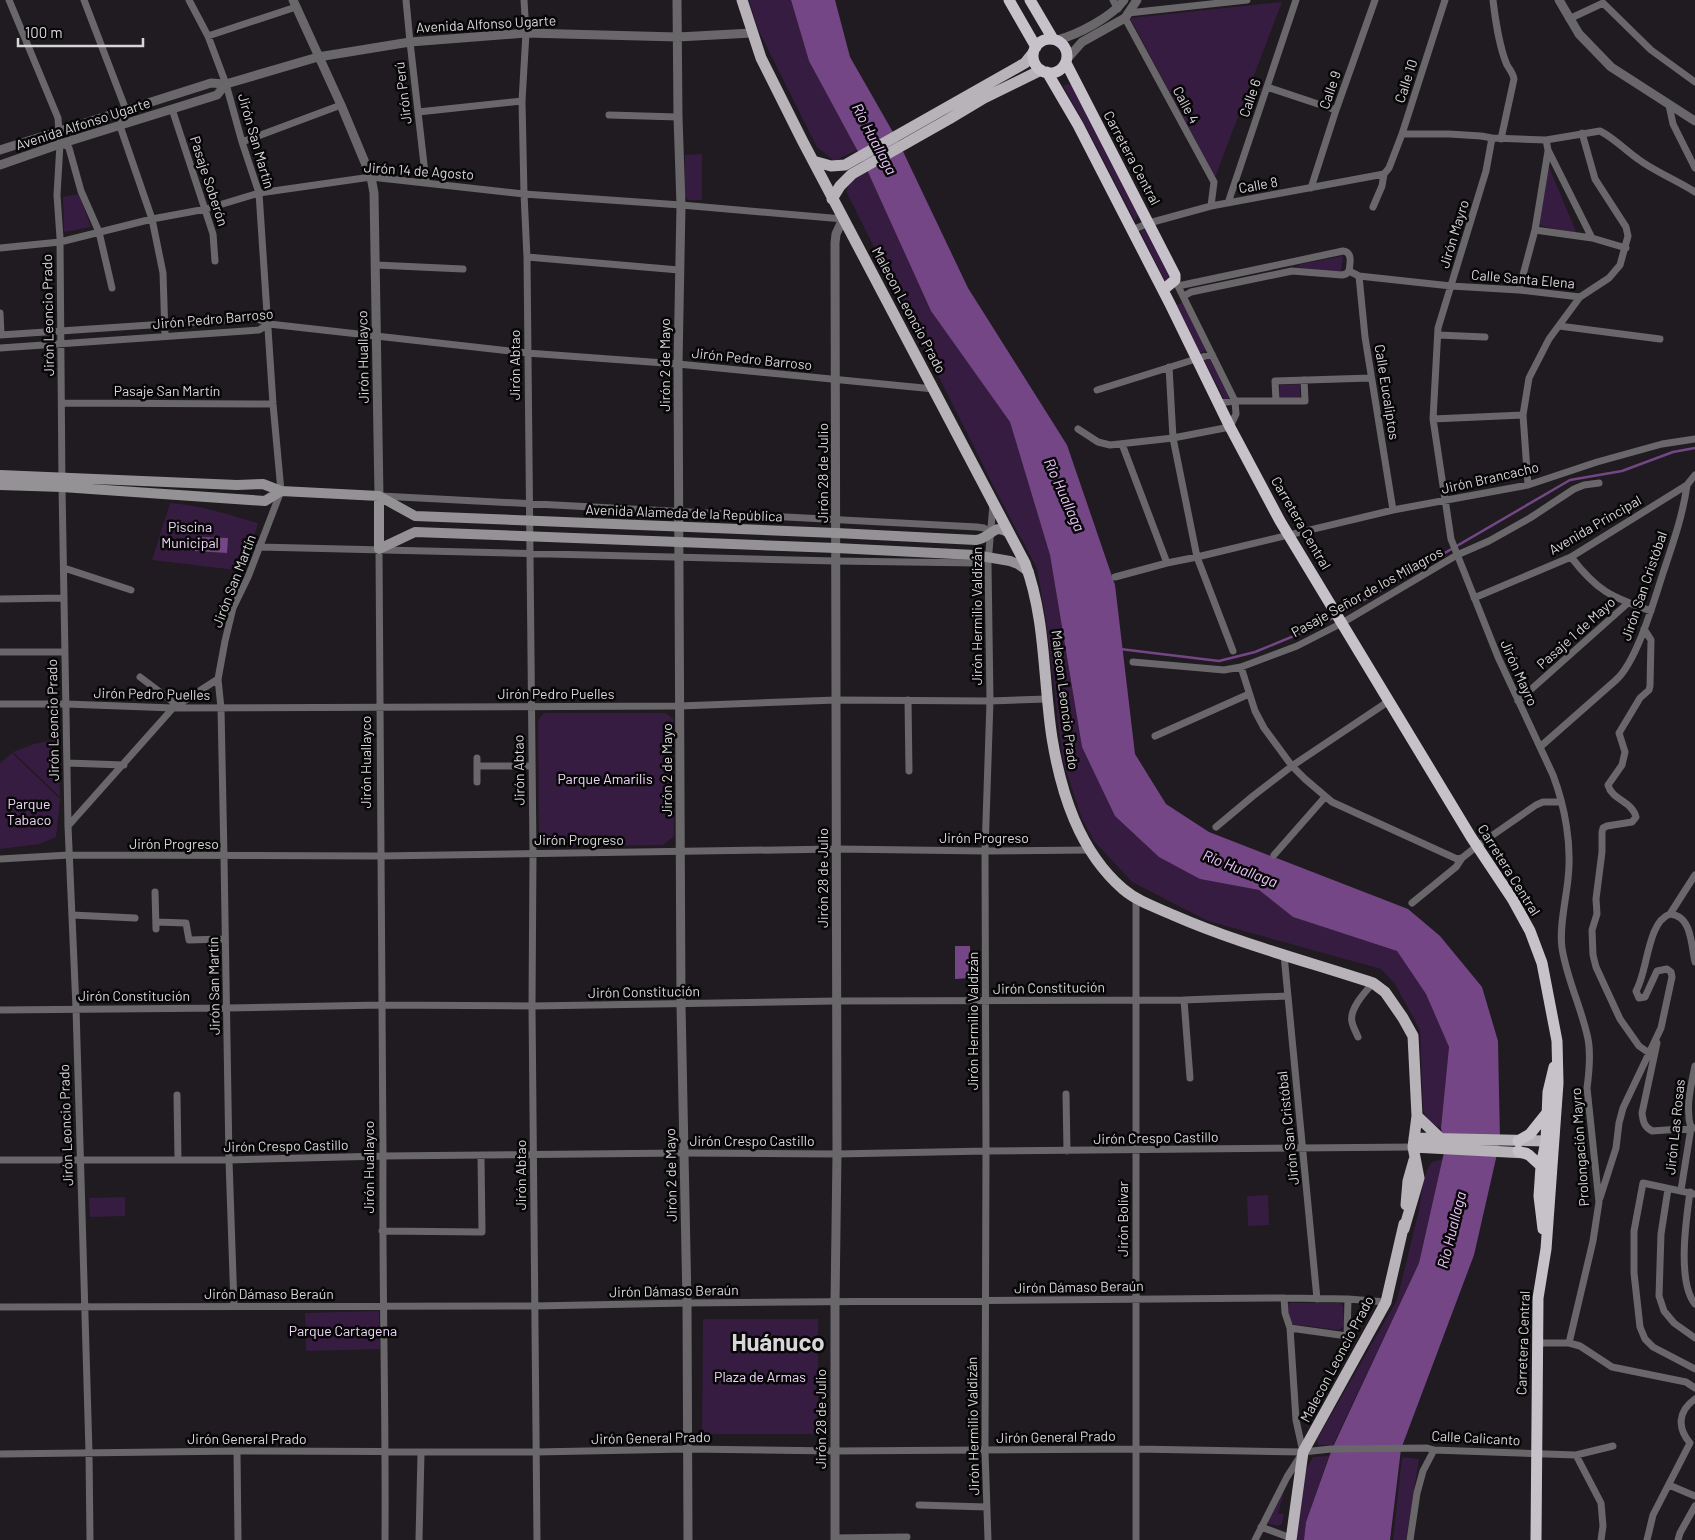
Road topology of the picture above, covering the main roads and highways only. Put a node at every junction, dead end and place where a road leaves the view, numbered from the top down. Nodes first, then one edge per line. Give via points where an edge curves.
1 (742, 0) edge
2 (1009, 0) edge
3 (1030, 0) edge
4 (1055, 40) junction
5 (1035, 50) junction
6 (1066, 61) junction
7 (1044, 71) junction
8 (948, 114) junction
9 (813, 162) junction
10 (848, 170) junction
11 (832, 199) junction
12 (1163, 290) junction
13 (0, 475) edge
14 (62, 482) junction
15 (0, 485) edge
16 (281, 492) junction
17 (380, 496) junction
18 (1009, 533) junction
19 (379, 549) joint
20 (1028, 572) junction
21 (1558, 1053) junction
22 (1546, 1114) junction
23 (1417, 1116) junction
24 (1546, 1141) junction
25 (1442, 1142) junction
26 (1514, 1146) junction
27 (1414, 1147) junction
28 (1554, 1149) junction
29 (1542, 1161) junction
30 (1546, 1250) junction
31 (1291, 1539) edge
32 (1536, 1540) edge

1 - 9 main road, Malecon Leoncio Prado via 761,58
2 - 5 highway
3 - 4 highway
4 - 5 highway via 1046,39
4 - 6 highway via 1065,48
5 - 7 highway via 1033,59
5 - 8 main road via 1025,63
6 - 7 highway via 1058,71
6 - 12 highway, Carretera Central via 1175,275 1176,283
7 - 8 main road
7 - 12 highway, Carretera Central via 1078,125
8 - 10 main road
9 - 10 main road
9 - 11 main road, Malecon Leoncio Prado
10 - 11 main road
11 - 18 main road, Malecon Leoncio Prado
12 - 21 highway, Carretera Central via 1230,427 1289,536 1530,931 1542,964
13 - 14 main road
14 - 15 main road
14 - 16 main road via 263,484
14 - 16 main road via 265,501
16 - 17 main road, Avenida Alameda de la República
17 - 18 main road, Avenida Alameda de la República via 415,516 976,540 985,538 997,528
17 - 19 main road, Jirón Huallayco
18 - 20 main road, Malecon Leoncio Prado
19 - 20 main road, Avenida Alameda de la República via 415,532 975,555 1010,561
20 - 23 main road, Malecon Leoncio Prado via 1039,612 1047,699 1059,775 1089,850 1110,876 1136,899 1189,922 1373,983 1385,992 1413,1036
21 - 22 highway
21 - 28 highway, Carretera Central
22 - 24 highway
22 - 26 highway via 1530,1134
23 - 25 main road
23 - 27 main road, Malecon Leoncio Prado
24 - 26 main road
24 - 28 main road
24 - 29 highway
25 - 26 main road
25 - 27 main road
26 - 29 highway
27 - 31 main road, Malecon Leoncio Prado via 1419,1178 1386,1302 1303,1452
28 - 29 main road
28 - 30 highway, Carretera Central
29 - 30 highway via 1538,1196
30 - 32 highway, Carretera Central via 1538,1298

